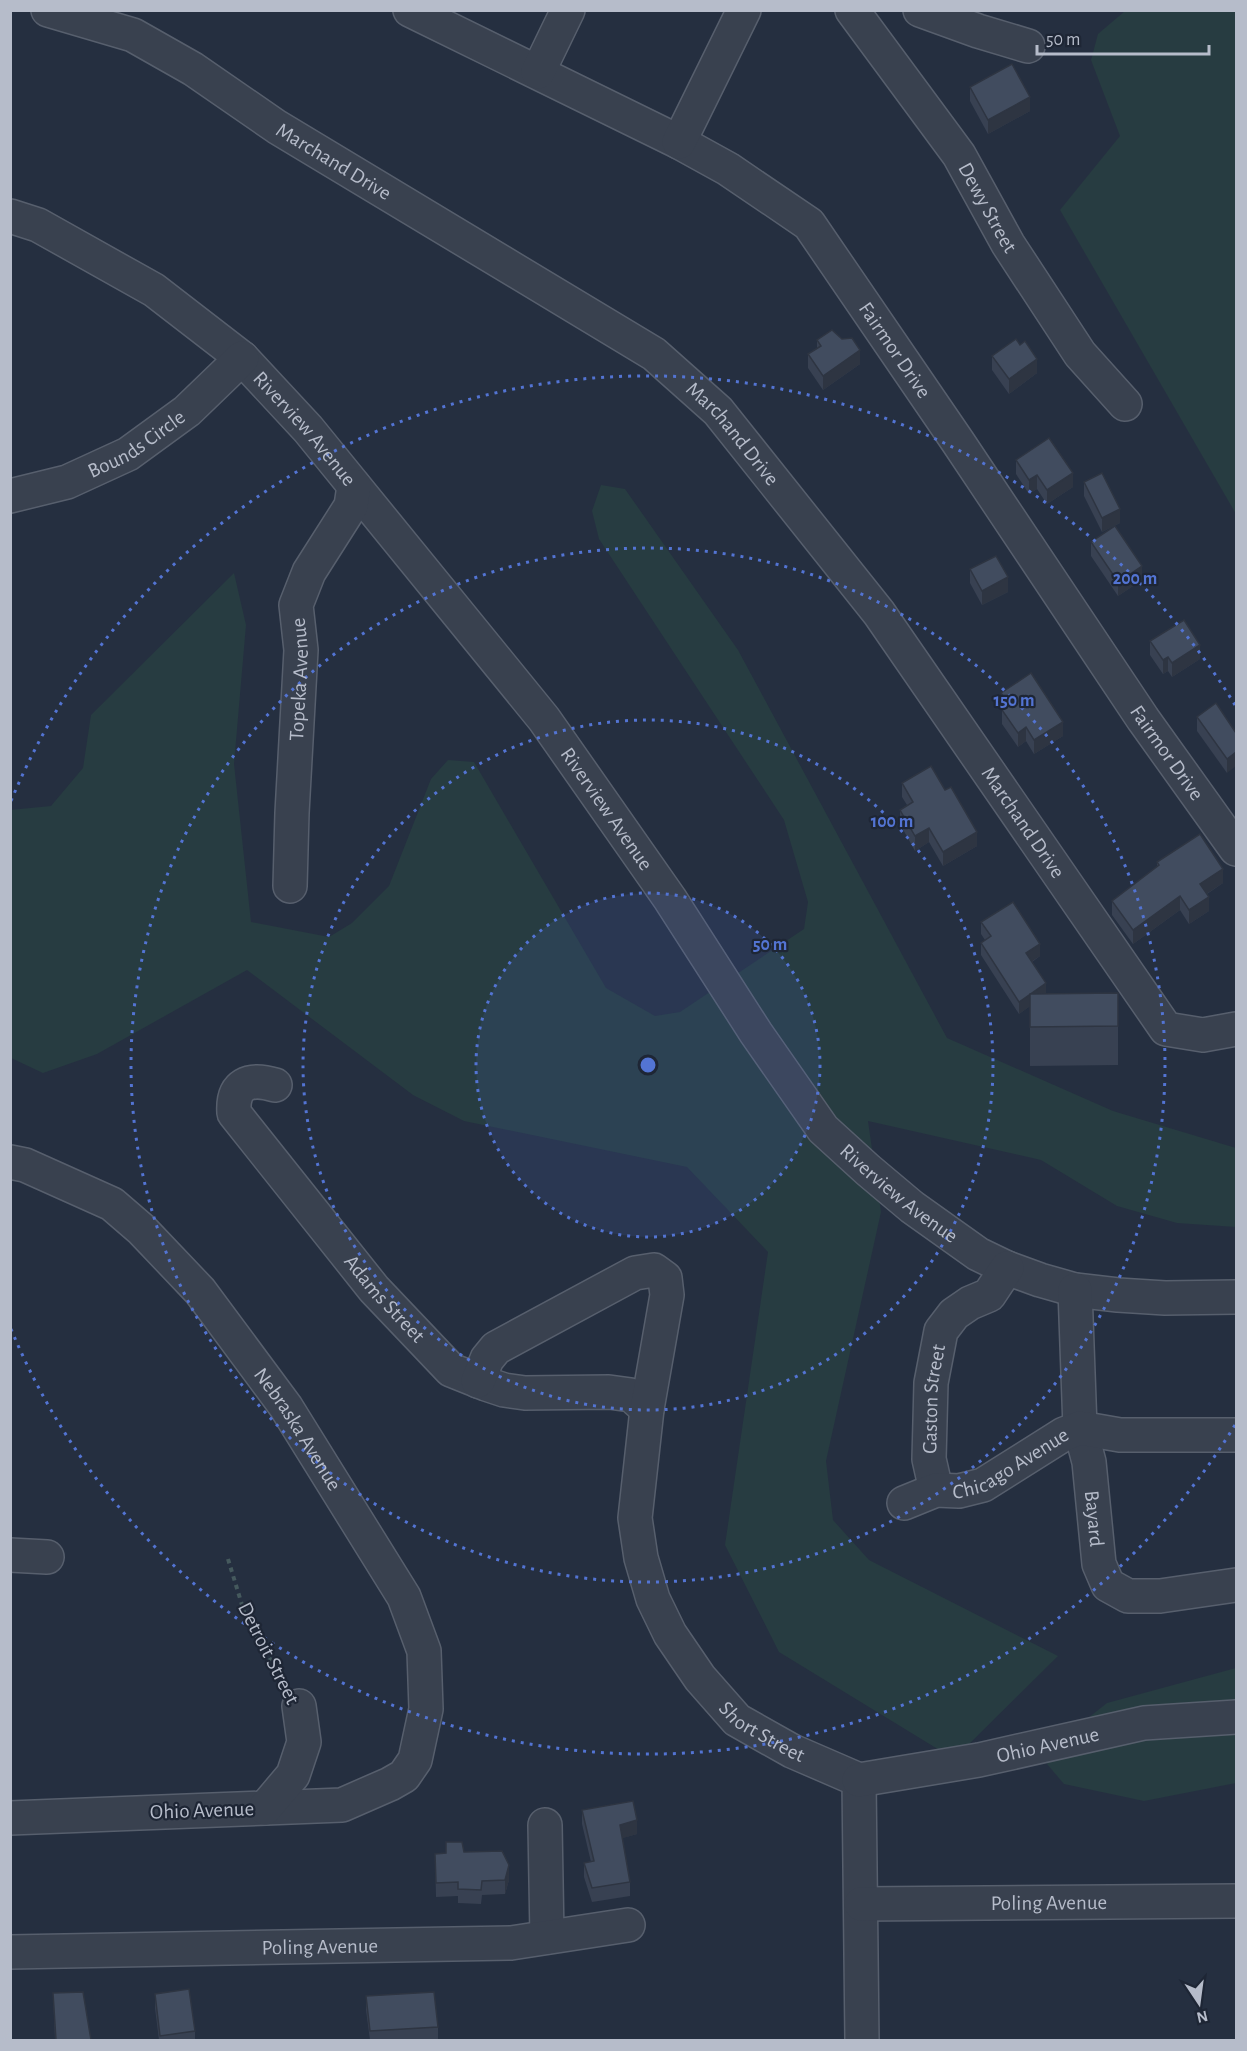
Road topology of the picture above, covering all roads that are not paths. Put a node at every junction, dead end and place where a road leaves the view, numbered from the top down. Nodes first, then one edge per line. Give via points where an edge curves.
1 (48, 10) edge
2 (410, 10) edge
3 (568, 10) edge
4 (744, 10) edge
5 (852, 10) edge
6 (920, 10) edge
7 (1028, 46) dead end
8 (538, 72) junction
9 (680, 142) junction
10 (10, 216) edge
11 (242, 358) junction
12 (1125, 404) dead end
13 (354, 486) junction
14 (10, 496) edge
15 (1236, 849) edge
16 (291, 886) dead end
17 (1236, 1029) edge
18 (275, 1085) dead end
19 (10, 1161) edge
20 (1007, 1268) junction
21 (1076, 1290) junction
22 (1236, 1297) edge
23 (478, 1381) junction
24 (647, 1409) junction
25 (1080, 1428) junction
26 (1236, 1435) edge
27 (936, 1490) junction
28 (904, 1503) dead end
29 (10, 1555) edge
30 (47, 1557) dead end
31 (1236, 1585) edge
32 (299, 1706) road end
33 (1236, 1717) edge
34 (859, 1780) junction
35 (390, 1785) joint
36 (265, 1808) junction
37 (10, 1818) edge
38 (545, 1824) dead end
39 (1236, 1901) edge
40 (861, 1904) junction
41 (628, 1925) dead end
42 (547, 1938) junction
43 (10, 1952) edge
44 (862, 2040) edge

1 - 17 street, Marchand Drive via 133,35 193,69 277,127 654,354 717,411 879,613 1166,1029 1203,1035
2 - 8 street, Fairmor Drive
3 - 8 street
4 - 9 street
5 - 12 street, Dewy Street via 959,155 1008,244 1080,354
6 - 7 street
8 - 9 street, Fairmor Drive
9 - 15 street, Fairmor Drive via 809,224 1143,719
10 - 11 street, Riverview Avenue via 38,225 154,290
11 - 13 street, Riverview Avenue
11 - 14 street, Bounds Circle via 188,411 128,454 67,482
13 - 16 street, Topeka Avenue via 351,506 309,572 297,605 302,650
13 - 20 street, Riverview Avenue via 544,719 823,1128 912,1207 978,1254
18 - 23 street, Adams Street via 252,1081 239,1088 233,1099 234,1113 374,1289 451,1370
19 - 35 street, Nebraska Avenue via 112,1204 200,1291 286,1407 404,1597 424,1651 426,1710 415,1760 404,1776
20 - 21 street, Riverview Avenue
20 - 27 street, Gaston Street via 989,1295 954,1314 941,1331 931,1383 929,1460
21 - 22 street, Riverview Avenue via 1165,1298
21 - 25 street, Bayard
23 - 24 street, Adams Street via 525,1393 631,1395
23 - 24 street, Short Street via 496,1348 635,1273 654,1270 665,1278 667,1295
24 - 34 street, Short Street via 635,1518 650,1589 670,1634 700,1678 737,1720 792,1751
25 - 26 street via 1120,1435
25 - 27 street, Chicago Avenue via 983,1485 959,1491
25 - 31 street, Bayard via 1089,1462 1099,1564 1108,1585 1128,1596 1160,1596
27 - 28 street
29 - 30 street
32 - 36 street, Detroit Street via 304,1742 297,1764 293,1775
33 - 34 street, Ohio Avenue via 1144,1723 979,1760
34 - 40 street
35 - 36 street, Ohio Avenue via 342,1805
36 - 37 street, Ohio Avenue
38 - 42 street
39 - 40 street, Poling Avenue
40 - 44 street
41 - 42 street, Poling Avenue
42 - 43 street, Poling Avenue via 512,1943

